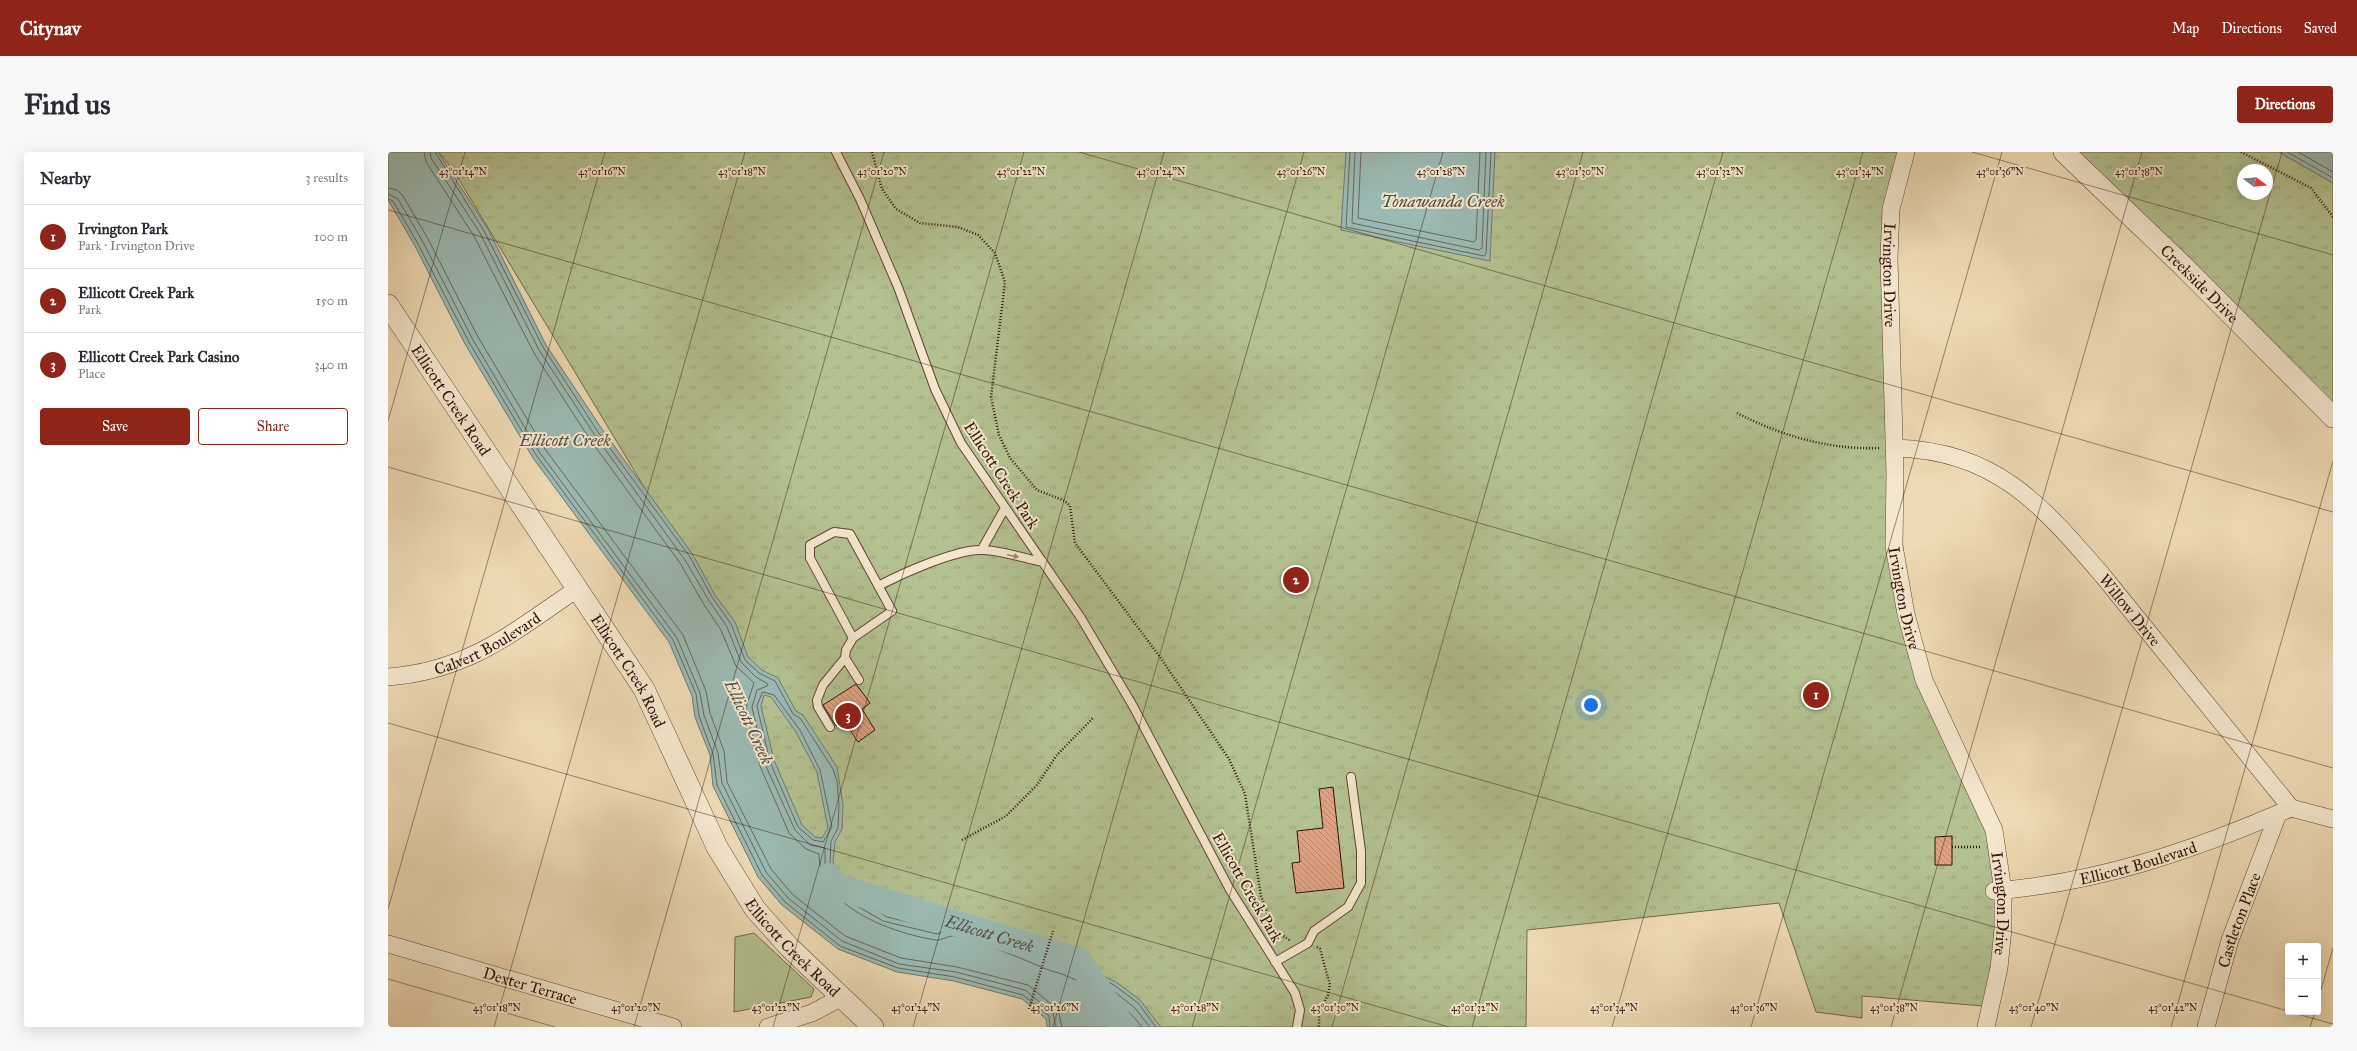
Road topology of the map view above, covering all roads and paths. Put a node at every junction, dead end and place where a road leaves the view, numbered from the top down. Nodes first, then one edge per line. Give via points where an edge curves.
1 (836, 152) edge
2 (872, 152) edge
3 (1906, 152) edge
4 (2064, 152) edge
5 (2241, 152) edge
6 (2333, 217) edge
7 (388, 305) edge
8 (1736, 413) dead end
9 (2333, 417) edge
10 (1894, 448) junction
11 (1004, 508) junction
12 (982, 549) junction
13 (1044, 562) junction
14 (878, 586) junction
15 (577, 589) junction
16 (853, 638) junction
17 (845, 658) junction
18 (388, 677) edge
19 (858, 680) dead end
20 (1093, 718) dead end
21 (830, 727) dead end
22 (1351, 777) dead end
23 (2284, 811) junction
24 (2333, 819) edge
25 (962, 840) dead end
26 (1952, 847) dead end
27 (1981, 847) dead end
28 (1998, 891) junction
29 (1054, 931) dead end
30 (1308, 943) junction
31 (388, 944) edge
32 (1275, 962) junction
33 (842, 997) junction
34 (1029, 1009) dead end
35 (673, 1027) edge
36 (768, 1027) edge
37 (873, 1027) edge
38 (1298, 1027) edge
39 (1319, 1027) edge
40 (1986, 1027) edge
41 (2206, 1027) edge

1 - 11 lane, Ellicott Creek Park via 895,279 938,396 961,443
2 - 30 path via 882,189 896,209 920,223 958,227 978,234 995,253 1005,282 991,397 999,435 1010,458 1037,490 1065,501 1070,506 1075,543 1160,657 1229,759 1245,794 1261,896 1274,930 1291,941
3 - 10 street, Irvington Drive via 1891,209 1889,258
4 - 9 street, Creekside Drive via 2182,265
5 - 6 path via 2311,188
7 - 15 street, Ellicott Creek Road
8 - 10 path via 1762,426 1798,438 1835,446
10 - 23 street, Willow Drive via 1918,449 1971,462 2018,488 2038,506 2103,576
10 - 28 street, Irvington Drive via 1894,546 1906,614 1924,680 1994,830
11 - 12 lane
11 - 13 lane, Ellicott Creek Park
12 -> 13 lane
12 - 14 lane via 923,566
13 - 32 lane, Ellicott Creek Park via 1081,618 1133,706 1229,888
14 - 16 lane via 892,611
14 - 16 lane via 850,534 834,532 810,545 810,558
15 - 18 street, Calvert Boulevard via 486,650 434,670
15 - 33 street, Ellicott Creek Road via 644,689 717,847 755,909 789,947
16 - 17 lane via 846,650
17 - 19 lane
17 - 21 lane via 823,685 817,700 818,707
20 - 25 path via 1056,756 1037,785 1006,816
22 - 30 lane via 1361,851 1361,883 1348,907 1314,931
23 - 24 street
23 - 28 street, Ellicott Boulevard via 2177,854 2134,867 2091,878
23 - 41 street, Castleton Place via 2242,905
26 - 27 path
28 - 40 street, Irvington Drive via 2003,929 1999,968
29 - 34 path
30 - 32 lane
30 - 39 path via 1320,949 1330,985 1319,1012
31 - 35 street, Dexter Terrace
32 - 38 lane, Ellicott Creek Park via 1295,993 1300,1010
33 - 36 street via 812,1013
33 - 37 street, Ellicott Creek Road

